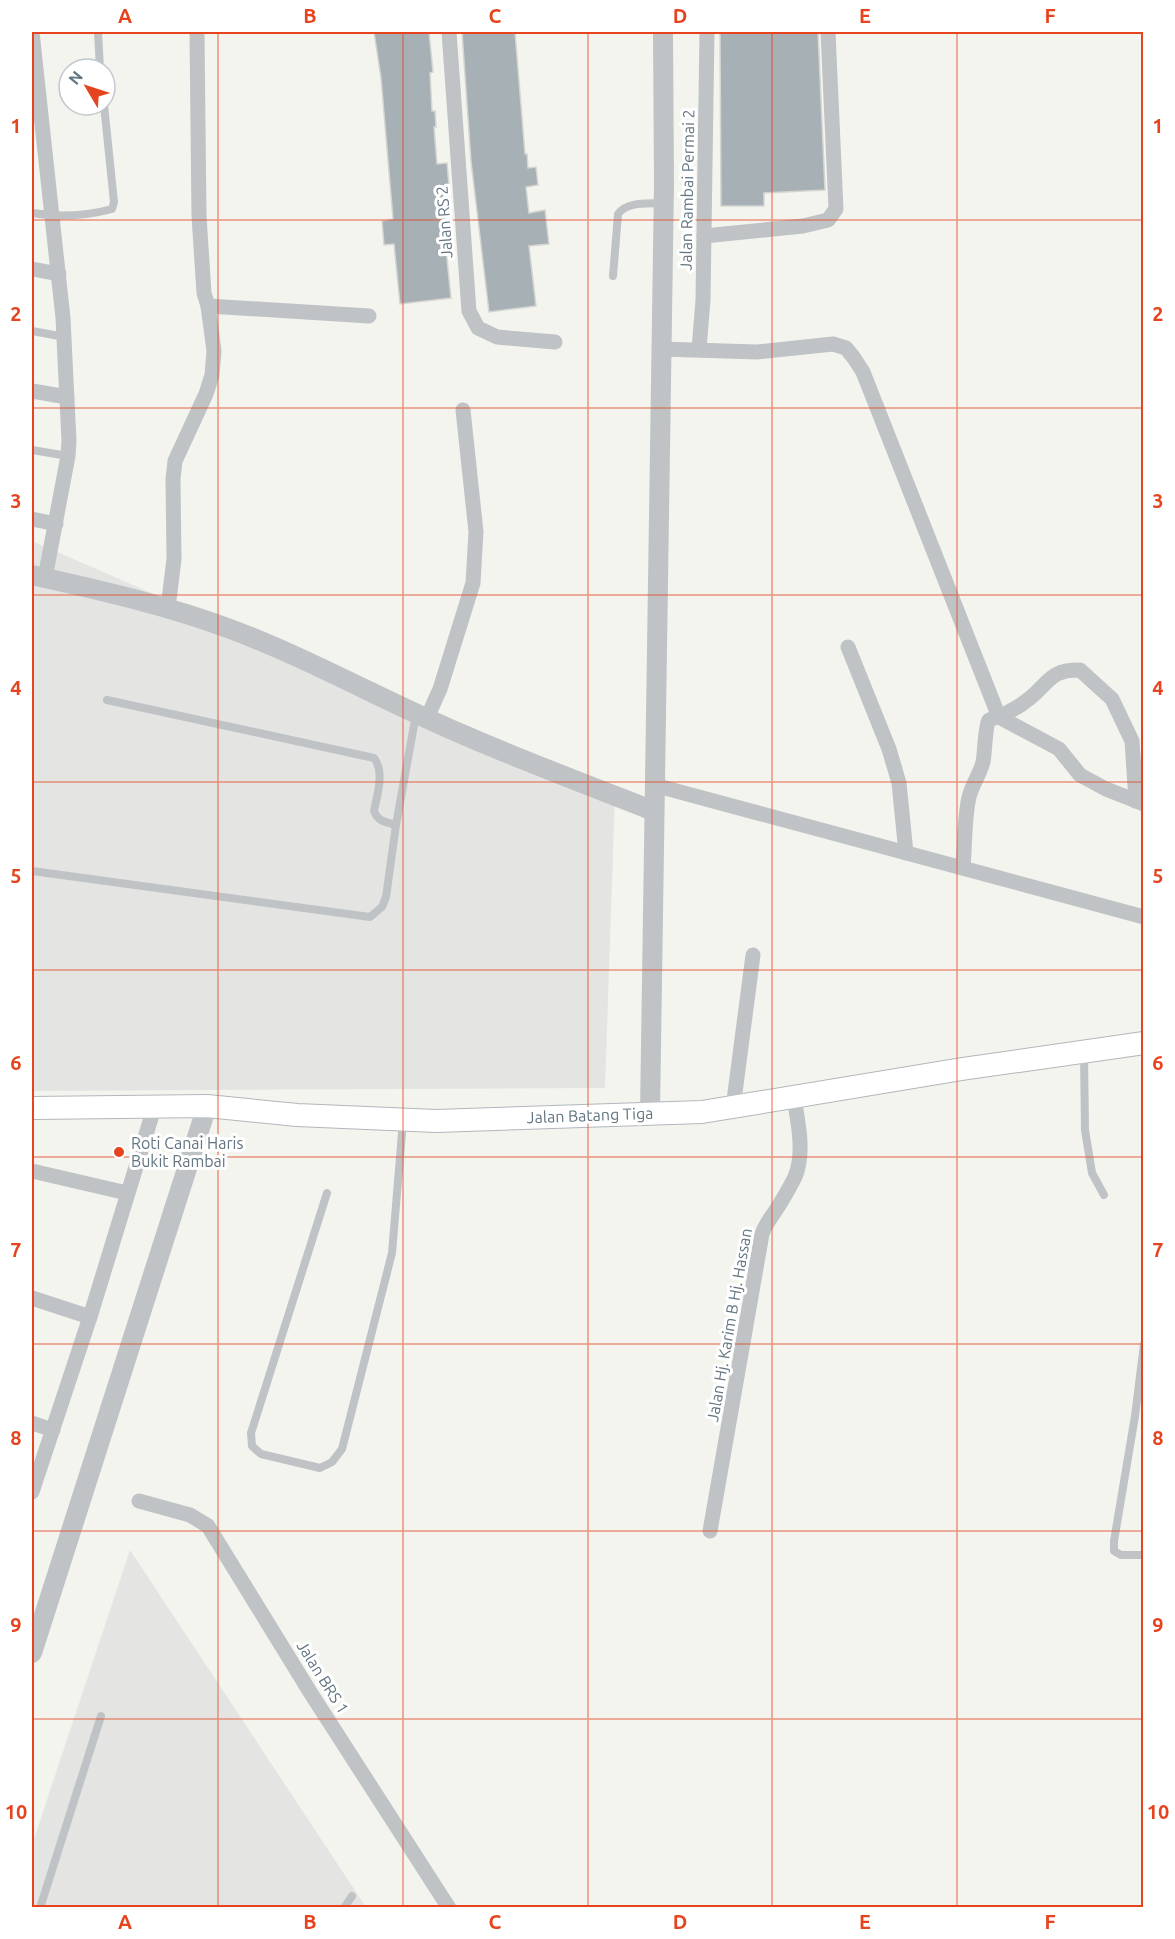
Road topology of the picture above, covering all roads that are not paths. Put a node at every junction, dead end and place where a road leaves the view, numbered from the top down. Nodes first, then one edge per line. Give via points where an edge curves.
1 (32, 32) edge
2 (98, 32) edge
3 (197, 32) edge
4 (449, 32) edge
5 (663, 32) edge
6 (707, 32) edge
7 (828, 32) edge
8 (99, 57) edge
9 (105, 117) edge
10 (37, 146) edge
11 (663, 203) junction
12 (32, 213) edge
13 (52, 216) junction
14 (704, 236) junction
15 (32, 269) edge
16 (59, 273) junction
17 (613, 276) dead end
18 (208, 306) junction
19 (369, 316) dead end
20 (32, 331) edge
21 (65, 337) junction
22 (555, 342) dead end
23 (661, 349) junction
24 (699, 349) junction
25 (32, 391) edge
26 (67, 397) junction
27 (464, 410) dead end
28 (32, 450) edge
29 (68, 456) junction
30 (32, 519) edge
31 (56, 525) junction
32 (38, 577) edge
33 (168, 608) junction
34 (848, 648) dead end
35 (107, 700) dead end
36 (422, 715) junction
37 (999, 717) junction
38 (654, 785) junction
39 (1140, 803) edge
40 (654, 811) junction
41 (396, 825) junction
42 (906, 853) junction
43 (963, 868) junction
44 (32, 871) edge
45 (1143, 917) edge
46 (753, 955) dead end
47 (1143, 1043) edge
48 (1084, 1052) junction
49 (794, 1098) junction
50 (155, 1105) junction
51 (207, 1106) junction
52 (32, 1108) edge
53 (733, 1108) junction
54 (650, 1113) junction
55 (403, 1119) junction
56 (32, 1170) edge
57 (127, 1193) junction
58 (327, 1193) dead end
59 (1104, 1195) dead end
60 (32, 1298) edge
61 (90, 1317) junction
62 (1143, 1344) edge
63 (32, 1423) edge
64 (53, 1430) junction
65 (32, 1492) edge
66 (139, 1501) dead end
67 (710, 1531) dead end
68 (1143, 1555) edge
69 (32, 1653) edge
70 (101, 1716) dead end
71 (352, 1896) dead end
72 (40, 1908) edge
73 (344, 1908) edge
74 (449, 1908) edge

1 - 10 street
2 - 8 lane
3 - 18 street via 199,216
4 - 22 street, Jalan RS 2 via 469,311 478,328 497,337
5 - 11 street
6 - 14 street, Jalan Rambai Permai 2
7 - 14 street via 836,209 828,220 803,226
9 - 13 lane via 114,202 111,209
10 - 13 street
11 - 17 lane via 622,208 618,214
11 - 23 street
12 - 13 lane
13 - 16 street
14 - 24 street, Jalan Rambai Permai 2
15 - 16 street
16 - 21 street
18 - 19 street
18 - 33 street via 214,351 212,375 175,461 174,559
20 - 21 lane
21 - 26 street
23 - 24 street
23 - 38 street
24 - 37 street via 757,352 833,344 846,348 863,372
25 - 26 street
26 - 29 street
27 - 36 street via 476,532 473,583 440,689
28 - 29 lane
29 - 31 street
30 - 31 street
31 - 32 street
32 - 33 street
33 - 36 street via 294,655
34 - 42 street via 896,772
35 - 41 lane via 374,758 380,771 374,811 380,821
36 - 40 street
36 - 41 lane
37 - 39 street via 1059,749 1080,775
37 - 39 street via 1010,713 1064,670 1080,670 1112,699 1132,741
37 - 43 street via 986,724 982,765 968,800
38 - 40 street
38 - 42 street
40 - 54 street
41 - 44 lane via 386,897 382,907 370,916
42 - 43 street
43 - 45 street
46 - 53 street
47 - 48 main road, Jalan Batang Tiga
48 - 49 main road, Jalan Batang Tiga
48 - 59 lane via 1085,1130 1092,1173
49 - 53 main road, Jalan Batang Tiga
49 - 67 street, Jalan Hj. Karim B Hj. Hassan via 800,1157 795,1175 762,1234
50 - 51 main road, Jalan Batang Tiga
50 - 52 main road, Jalan Batang Tiga
50 - 57 street
51 - 55 main road, Jalan Batang Tiga via 297,1115
51 - 69 street
53 - 54 main road, Jalan Batang Tiga
54 - 55 main road, Jalan Batang Tiga
55 - 58 lane via 393,1253 342,1449 332,1462 320,1468 261,1454 252,1446 251,1433
56 - 57 street
57 - 61 street
60 - 61 street
61 - 64 street
62 - 68 lane via 1114,1551 1121,1555
63 - 64 street
64 - 65 street
66 - 74 street, Jalan BRS 1 via 190,1515 208,1526
70 - 72 lane
71 - 73 lane

